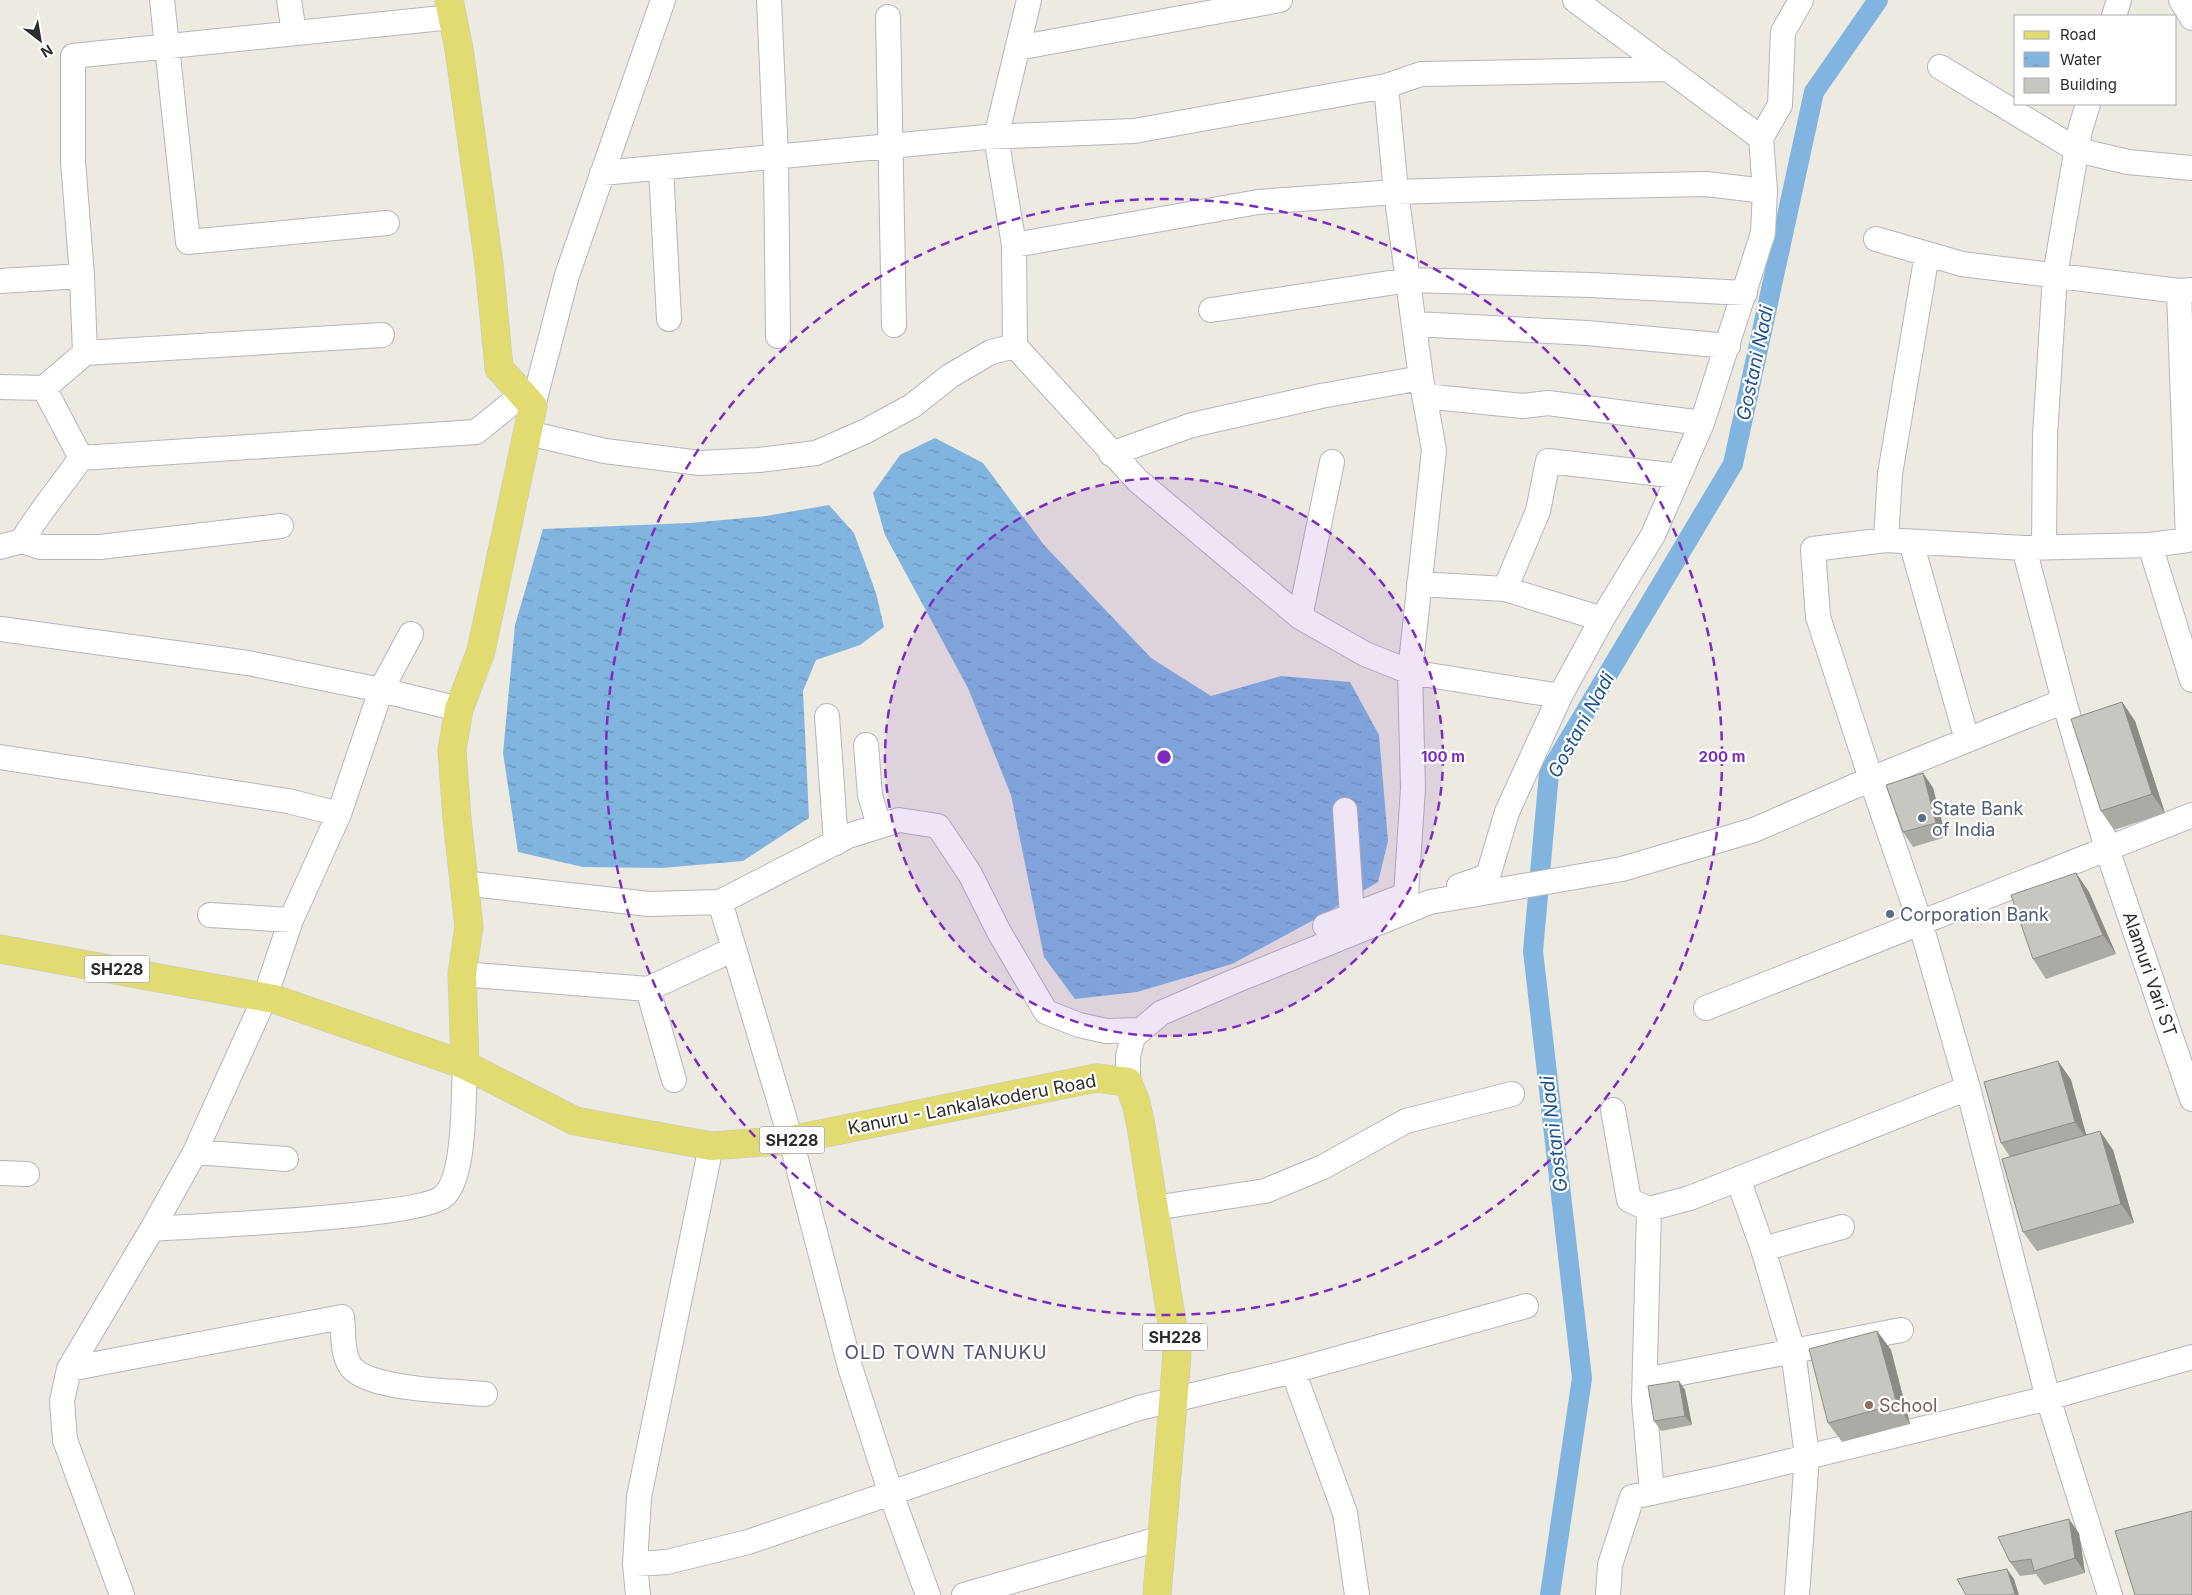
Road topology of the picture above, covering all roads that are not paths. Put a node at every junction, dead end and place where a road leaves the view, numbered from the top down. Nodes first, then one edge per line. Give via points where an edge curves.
1 (162, 0) edge
2 (289, 0) edge
3 (663, 0) edge
4 (770, 0) edge
5 (1029, 0) edge
6 (1280, 0) edge
7 (1575, 0) edge
8 (2119, 0) edge
9 (2181, 0) edge
10 (1799, 1) edge
11 (451, 8) edge
12 (2114, 15) edge
13 (888, 17) dead end
14 (2192, 18) edge
15 (294, 33) junction
16 (167, 46) junction
17 (1017, 48) junction
18 (1940, 66) dead end
19 (1669, 70) junction
20 (1386, 86) junction
21 (2088, 105) edge
22 (996, 137) junction
23 (1761, 138) junction
24 (890, 146) junction
25 (2077, 150) junction
26 (776, 157) junction
27 (661, 168) junction
28 (2192, 168) edge
29 (602, 173) junction
30 (1765, 191) junction
31 (1396, 192) junction
32 (387, 224) dead end
33 (1876, 239) dead end
34 (1014, 245) junction
35 (1927, 254) junction
36 (2055, 275) junction
37 (82, 276) junction
38 (1409, 280) junction
39 (0, 281) edge
40 (2186, 291) edge
41 (1745, 293) junction
42 (1211, 310) dead end
43 (669, 319) dead end
44 (1414, 324) junction
45 (894, 325) dead end
46 (382, 335) dead end
47 (778, 336) dead end
48 (1015, 346) junction
49 (1728, 346) junction
50 (85, 353) junction
51 (0, 387) edge
52 (1422, 387) junction
53 (44, 388) junction
54 (528, 400) junction
55 (1702, 423) junction
56 (528, 433) junction
57 (1111, 454) junction
58 (82, 458) junction
59 (1332, 462) dead end
60 (1679, 476) junction
61 (281, 526) dead end
62 (1886, 540) junction
63 (1911, 542) junction
64 (11, 544) edge
65 (2150, 546) junction
66 (2034, 548) junction
67 (1419, 584) junction
68 (1505, 589) junction
69 (1300, 617) junction
70 (1602, 619) junction
71 (0, 629) edge
72 (411, 634) dead end
73 (2188, 650) edge
74 (1410, 672) junction
75 (2192, 680) edge
76 (382, 690) junction
77 (1560, 696) junction
78 (2064, 701) junction
79 (459, 709) junction
80 (827, 716) dead end
81 (1967, 740) junction
82 (866, 745) dead end
83 (0, 757) edge
84 (1871, 779) junction
85 (1345, 810) dead end
86 (338, 814) junction
87 (2192, 815) edge
88 (879, 826) junction
89 (836, 843) junction
90 (2107, 849) junction
91 (463, 882) junction
92 (1406, 895) junction
93 (720, 902) junction
94 (210, 915) dead end
95 (1352, 916) junction
96 (291, 920) junction
97 (1920, 922) junction
98 (0, 948) edge
99 (734, 949) junction
100 (1304, 952) junction
101 (462, 974) junction
102 (648, 989) junction
103 (257, 995) junction
104 (1706, 1008) dead end
105 (1141, 1030) junction
106 (465, 1065) junction
107 (674, 1080) dead end
108 (1128, 1082) junction
109 (1968, 1088) junction
110 (1512, 1094) dead end
111 (2192, 1099) edge
112 (1613, 1110) dead end
113 (791, 1140) junction
114 (711, 1146) junction
115 (195, 1152) junction
116 (286, 1159) dead end
117 (0, 1173) edge
118 (27, 1174) dead end
119 (1738, 1179) junction
120 (1154, 1208) junction
121 (1649, 1209) junction
122 (1842, 1227) dead end
123 (152, 1229) junction
124 (1763, 1249) junction
125 (1526, 1306) dead end
126 (1901, 1330) dead end
127 (1793, 1351) junction
128 (2192, 1357) edge
129 (70, 1369) junction
130 (1293, 1371) junction
131 (1645, 1380) junction
132 (485, 1394) dead end
133 (2048, 1398) junction
134 (1174, 1400) junction
135 (1807, 1456) junction
136 (1652, 1493) junction
137 (890, 1494) junction
138 (1162, 1538) junction
139 (635, 1564) junction
140 (122, 1595) edge
141 (638, 1595) edge
142 (928, 1595) edge
143 (964, 1595) edge
144 (1157, 1595) edge
145 (1357, 1595) edge
146 (1608, 1595) edge
147 (1797, 1595) edge
148 (2110, 1595) edge

1 - 16 street
2 - 15 street
3 - 29 street
4 - 26 street
5 - 17 street
6 - 17 street
7 - 19 street
8 - 12 street
9 - 14 street
10 - 23 street via 1783,32 1780,105
11 - 15 street
11 - 54 main road via 489,264 499,368
13 - 24 street
15 - 16 street
16 - 32 street via 188,242
16 - 37 street via 74,56 73,161
17 - 22 street
18 - 25 street
19 - 20 street via 1421,74
19 - 23 street
20 - 22 street via 1134,131
20 - 31 street
21 - 25 street, Alamuri Vari ST
22 - 24 street
22 - 34 street
23 - 30 street
24 - 26 street
24 - 45 street
25 - 28 street via 2128,162
25 - 36 street, Alamuri Vari ST
26 - 27 street
26 - 47 street
27 - 29 street
27 - 43 street
29 - 54 street
30 - 31 street via 1706,184
30 - 41 street via 1763,233
31 - 34 street via 1258,202
31 - 38 street
33 - 35 street
34 - 48 street
35 - 36 street via 1962,264
35 - 62 street via 1890,474
36 - 40 street
36 - 66 street, Alamuri Vari ST
37 - 39 street
37 - 50 street
38 - 41 street
38 - 42 street
38 - 44 street
40 - 65 street via 2188,540
41 - 49 street
44 - 49 street via 1587,333
44 - 52 street
46 - 50 street
48 - 56 street via 991,352 950,376 912,406 816,453 700,463 605,452
48 - 57 street
49 - 55 street
50 - 53 street
51 - 53 street
52 - 55 street via 1523,406 1548,404
52 - 57 street via 1321,396 1192,424
52 - 67 street via 1434,450
53 - 58 street
54 - 56 main road
54 - 58 street via 476,432
55 - 60 street
56 - 79 main road via 481,651
57 - 69 street via 1138,481
58 - 64 street via 33,522
59 - 69 street
60 - 68 street via 1548,461 1538,511
60 - 70 street via 1653,535
61 - 64 street via 100,547
62 - 63 street
62 - 84 street via 1813,550 1818,617
63 - 66 street
63 - 81 street
65 - 66 street
65 - 73 street
66 - 78 street, Alamuri Vari ST
67 - 68 street
67 - 74 street
68 - 70 street
69 - 74 street via 1365,654
70 - 77 street
71 - 76 street via 248,663
72 - 76 street
73 - 75 street
74 - 77 street
74 - 92 street via 1413,788
76 - 79 street
76 - 86 street
77 - 92 street via 1507,812 1488,876 1454,887
78 - 81 street
78 - 90 street, Alamuri Vari ST
79 - 91 main road via 452,750
80 - 89 street
81 - 84 street
82 - 88 street via 870,796
83 - 86 street via 288,802
84 - 97 street
84 - 100 street via 1754,830 1622,869 1430,902
85 - 95 street
86 - 96 street
87 - 90 street
88 - 89 street
88 - 105 street via 899,820 938,826 970,874 999,932 1046,1012 1079,1026 1106,1031
89 - 93 street
90 - 97 street
90 - 111 street, Alamuri Vari ST
91 - 93 street via 648,904
91 - 101 main road via 469,926
92 - 95 street
93 - 99 street
94 - 96 street
95 - 100 street via 1314,930
96 - 103 street
97 - 104 street
97 - 109 street
98 - 103 main road, Kanuru - Lankalakoderu Road / SH228
99 - 102 street
99 - 113 street
100 - 105 street via 1161,1013
101 - 102 street
101 - 106 main road
102 - 107 street
103 - 106 main road, Kanuru - Lankalakoderu Road / SH228
103 - 115 street
105 - 108 street via 1133,1036 1128,1056
106 - 114 main road, Kanuru - Lankalakoderu Road / SH228 via 575,1122
106 - 123 street via 458,1173 445,1196 429,1203 381,1212
108 - 113 main road, Kanuru - Lankalakoderu Road / SH228 via 1096,1078
108 - 120 main road, SH228 via 1136,1104
109 - 119 street
109 - 133 street via 2001,1176
110 - 120 street via 1406,1121 1323,1167 1265,1191
112 - 121 street via 1629,1200
113 - 114 main road, Kanuru - Lankalakoderu Road / SH228
113 - 137 street via 850,1367
114 - 139 street via 639,1497
115 - 116 street
115 - 123 street
117 - 118 street
119 - 121 street via 1690,1198
119 - 124 street
120 - 134 main road, SH228 via 1177,1355
121 - 131 street
122 - 124 street
123 - 129 street
124 - 127 street
125 - 130 street
126 - 127 street
127 - 131 street
127 - 135 street
128 - 133 street
129 - 132 street via 342,1317 346,1356 353,1369 366,1378 394,1386
129 - 140 street via 62,1401 66,1440
130 - 134 street
130 - 145 street via 1345,1513
131 - 136 street
133 - 135 street
133 - 148 street
134 - 137 street via 1139,1408
134 - 138 main road, SH228
135 - 136 street
135 - 147 street
136 - 146 street via 1632,1497 1610,1565
137 - 139 street via 748,1542 667,1562
137 - 142 street
138 - 143 street
138 - 144 main road, SH228
139 - 141 street

